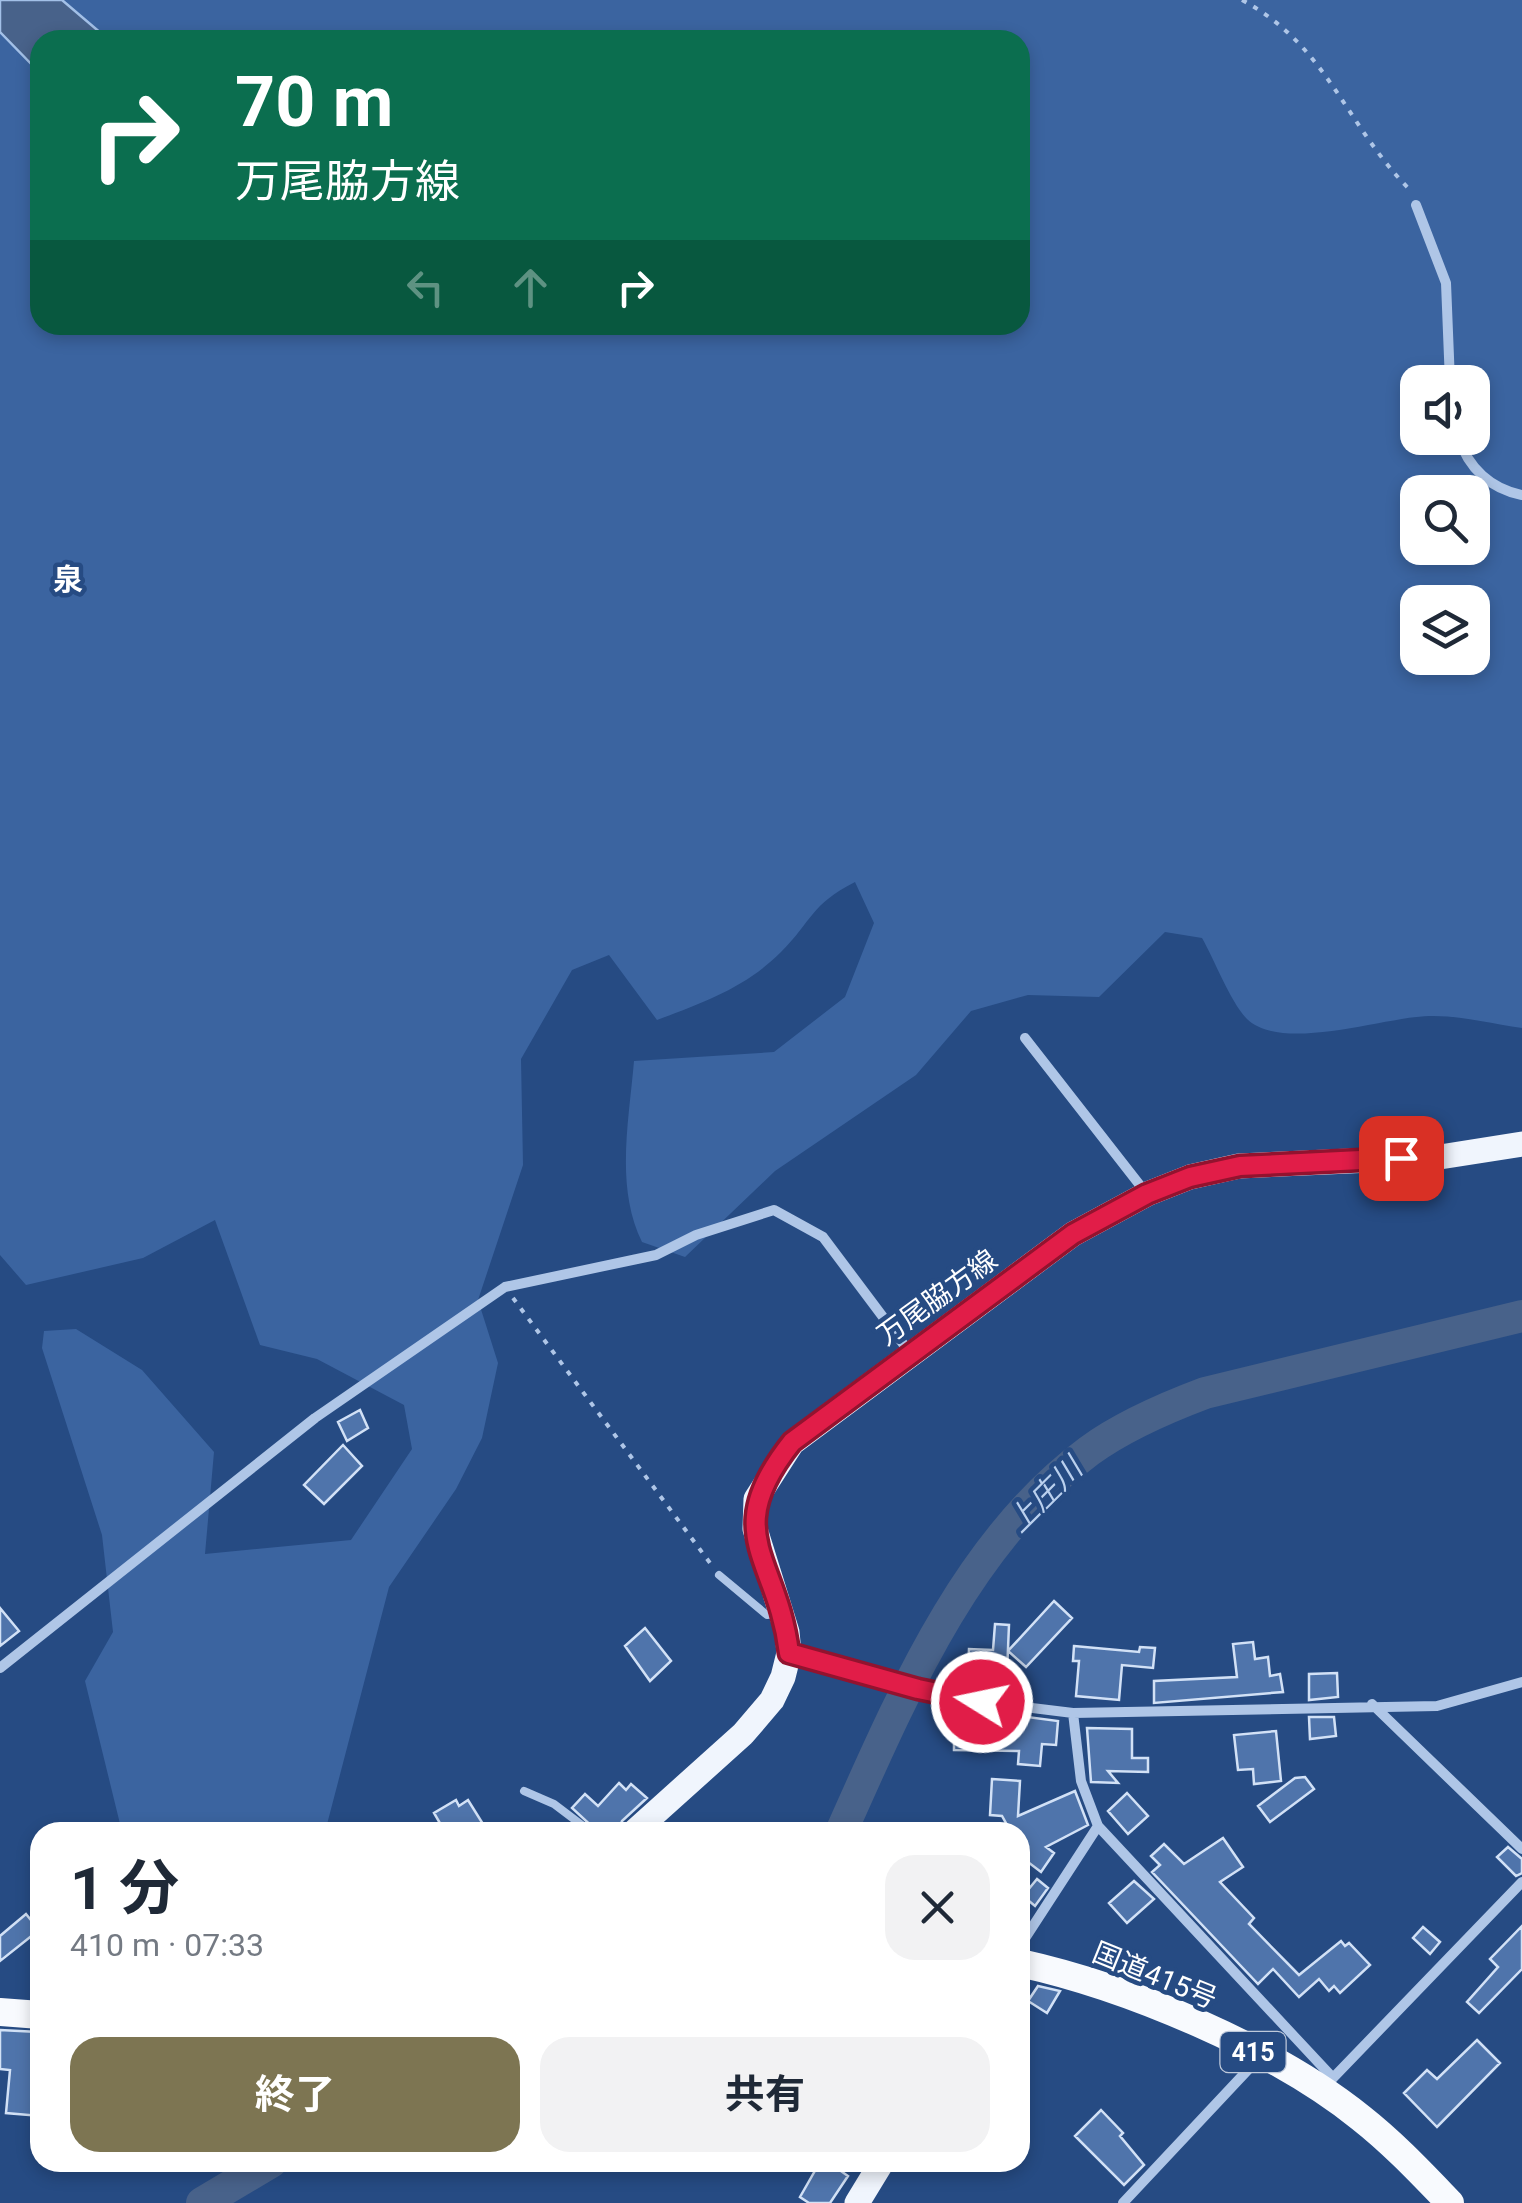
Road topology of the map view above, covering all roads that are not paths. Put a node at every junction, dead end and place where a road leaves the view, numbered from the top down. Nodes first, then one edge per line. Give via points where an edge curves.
1 (1416, 205) road end
2 (1449, 365) edge
3 (1469, 455) edge
4 (1522, 495) edge
5 (1025, 1038) dead end
6 (1522, 1144) edge
7 (1147, 1194) junction
8 (910, 1354) junction
9 (718, 1575) road end
10 (782, 1613) junction
11 (789, 1653) junction
12 (0, 1668) edge
13 (1522, 1682) edge
14 (952, 1698) joint
15 (1372, 1704) junction
16 (1073, 1713) junction
17 (524, 1790) dead end
18 (578, 1822) edge
19 (645, 1822) edge
20 (1098, 1826) junction
21 (1522, 1848) edge
22 (1522, 1882) edge
23 (1030, 1931) edge
24 (1030, 1966) edge
25 (0, 2012) edge
26 (30, 2014) edge
27 (1260, 2056) junction
28 (1328, 2084) junction
29 (876, 2172) edge
30 (856, 2203) edge
31 (1122, 2203) edge
32 (1450, 2203) edge

1 - 2 street via 1446,283
3 - 4 street via 1480,475
5 - 7 street
6 - 7 main road, 万尾脇方線 via 1440,1157 1240,1166
7 - 8 main road, 万尾脇方線 via 1073,1234
8 - 10 main road, 万尾脇方線 via 792,1442 762,1483 755,1529
8 - 12 street via 823,1237 774,1210 656,1255 505,1287 315,1418
9 - 10 lane via 767,1615
10 - 11 main road, 万尾脇方線
11 - 14 lane
11 - 19 main road, 万尾脇方線 via 772,1700
13 - 15 street via 1437,1706
14 - 16 street
15 - 16 street
15 - 21 street
16 - 20 street via 1081,1781
17 - 18 lane
20 - 23 street
20 - 28 street
22 - 28 street
24 - 27 highway, 国道415号 / 415 via 1126,1993
25 - 26 highway
27 - 28 highway, 国道415号 / 415
27 - 31 street
28 - 32 highway, 国道415号 / 415
29 - 30 main road

